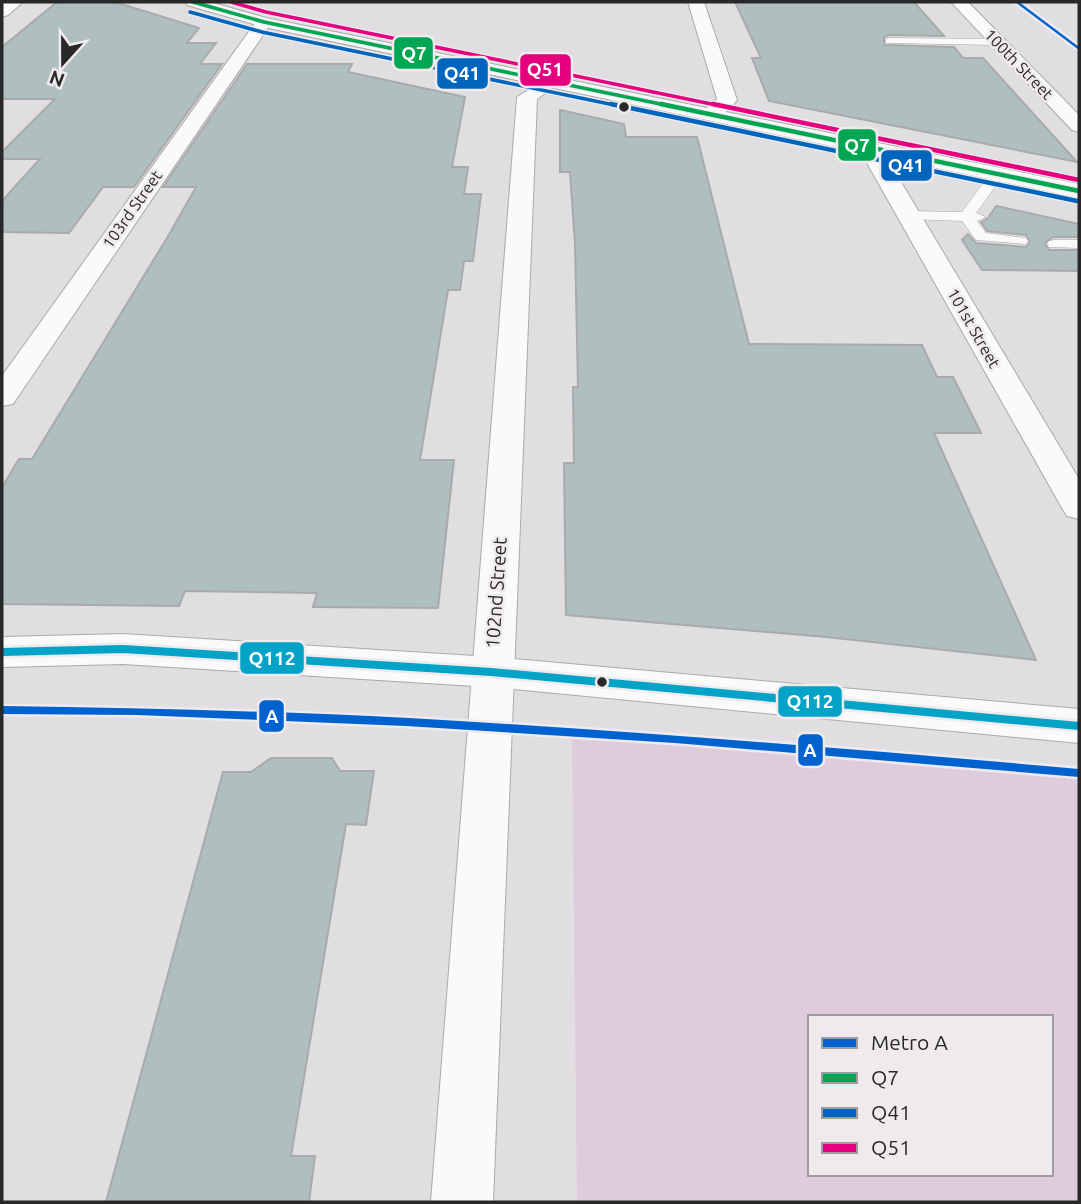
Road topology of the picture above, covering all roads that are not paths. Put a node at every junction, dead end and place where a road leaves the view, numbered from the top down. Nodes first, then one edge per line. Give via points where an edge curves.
1 (15, 2) edge
2 (193, 2) edge
3 (696, 2) edge
4 (960, 2) edge
5 (2, 12) edge
6 (264, 22) junction
7 (890, 41) dead end
8 (999, 42) junction
9 (551, 82) junction
10 (710, 114) junction
11 (1079, 126) edge
12 (869, 147) junction
13 (998, 173) junction
14 (1079, 191) edge
15 (971, 210) junction
16 (990, 213) dead end
17 (908, 215) junction
18 (1021, 241) dead end
19 (1054, 244) dead end
20 (1079, 244) edge
21 (2, 397) edge
22 (1079, 509) edge
23 (2, 652) edge
24 (491, 672) junction
25 (1079, 726) edge
26 (462, 1202) edge

1 - 5 street
2 - 6 street
3 - 10 street via 727,100
4 - 8 street, 100th Street
6 - 9 street
6 - 21 street, 103rd Street
7 - 8 lane
8 - 11 street, 100th Street
9 - 10 street
9 - 24 street, 102nd Street via 527,97
10 - 12 street
12 - 13 street
12 - 17 street, 101st Street
13 - 14 street
13 - 15 lane
15 - 16 lane
15 - 17 lane
15 - 18 lane via 981,237
17 - 22 street, 101st Street
19 - 20 lane
23 - 24 street via 123,649
24 - 25 street
24 - 26 street, 102nd Street

